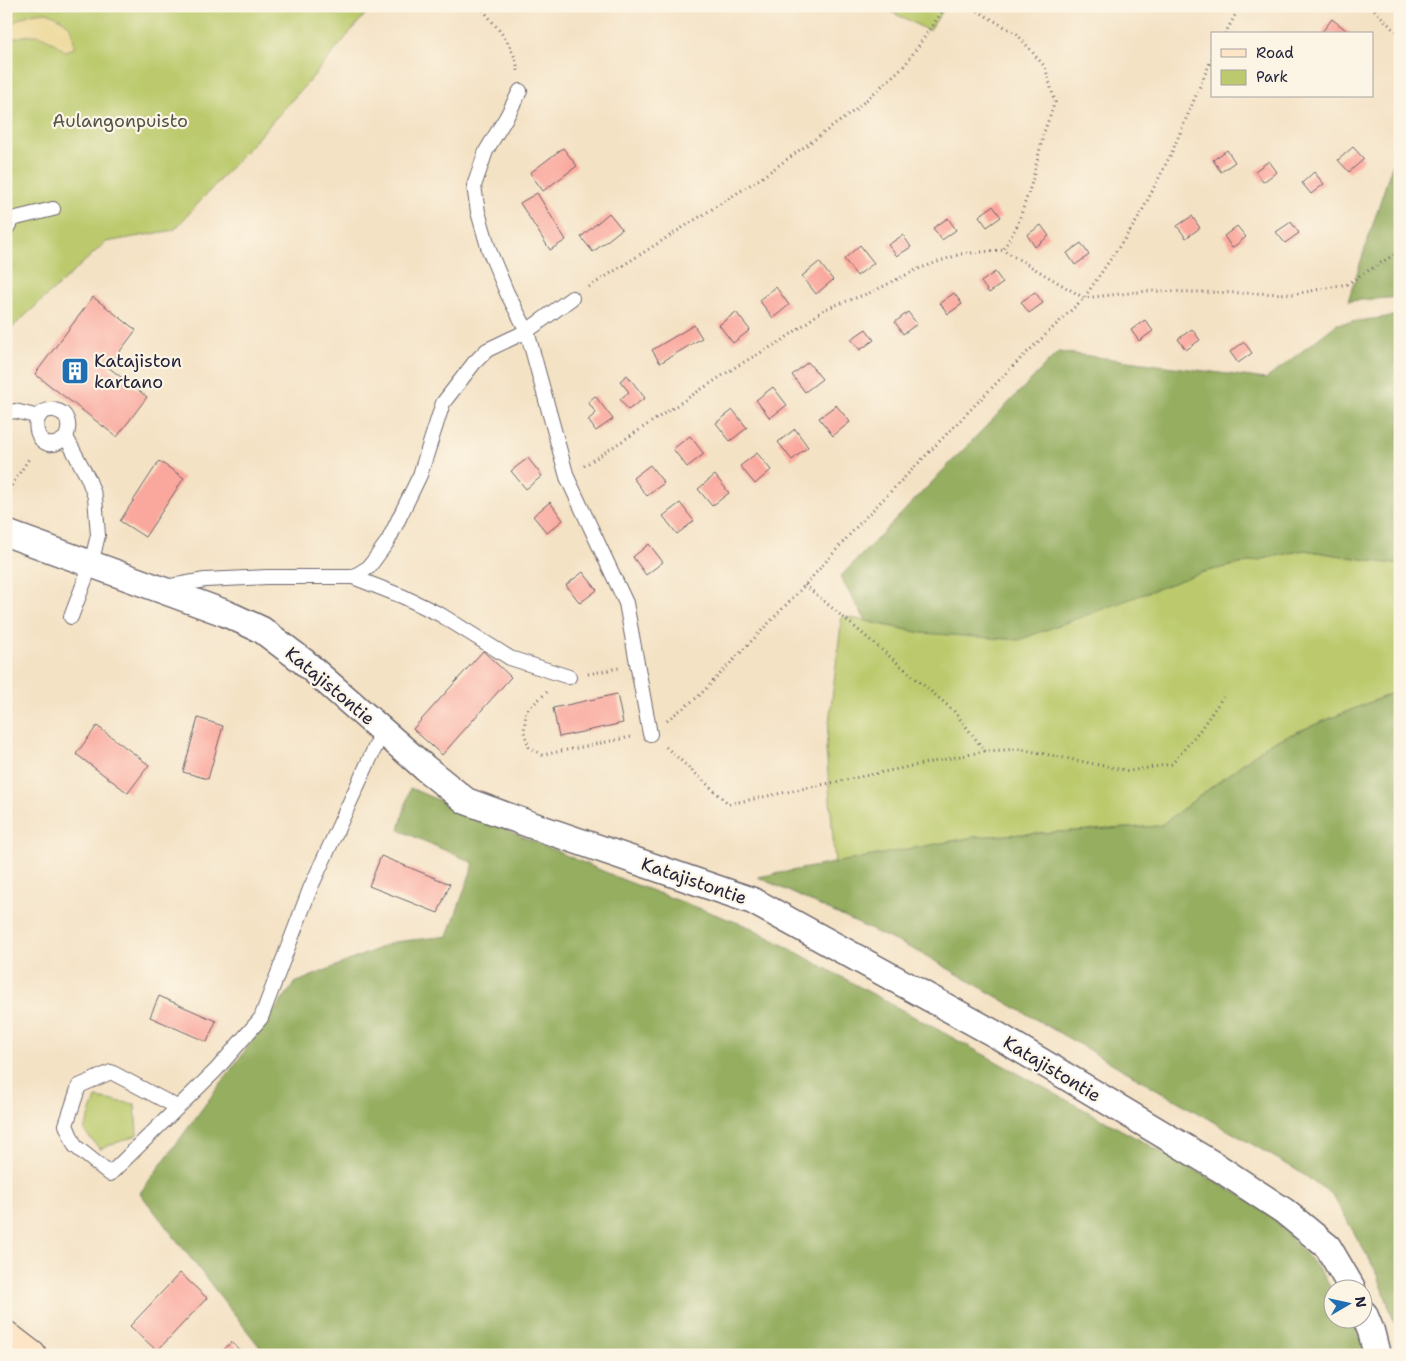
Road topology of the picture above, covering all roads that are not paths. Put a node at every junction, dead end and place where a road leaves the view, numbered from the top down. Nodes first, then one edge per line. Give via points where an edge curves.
1 (520, 91) road end
2 (53, 209) dead end
3 (6, 230) edge
4 (572, 298) road end
5 (527, 332) junction
6 (6, 413) edge
7 (39, 416) junction
8 (66, 437) junction
9 (6, 533) edge
10 (90, 564) junction
11 (353, 577) junction
12 (156, 588) junction
13 (71, 617) dead end
14 (569, 677) dead end
15 (383, 730) junction
16 (650, 734) road end
17 (176, 1107) junction
18 (1346, 1278) edge
19 (1370, 1328) edge
20 (6, 1335) edge
21 (32, 1355) edge
22 (1377, 1355) edge

1 - 5 lane via 486,151 474,186 490,250
2 - 3 lane via 12,219
4 - 5 lane
5 - 11 lane via 487,350 443,404 420,475 388,541 369,566
5 - 16 lane via 566,477 626,602
6 - 7 lane via 16,411
7 - 8 lane via 50,410 64,415 69,425
7 - 8 lane via 36,427 42,440 51,444
8 - 10 lane via 95,497 98,535
9 - 10 street, Katajistontie
10 - 12 street, Katajistontie
10 - 13 lane
11 - 12 lane via 205,580
11 - 14 lane via 441,615 510,658
12 - 15 street, Katajistontie via 262,630
15 - 17 lane via 310,890 261,1018 216,1070
15 - 18 street, Katajistontie via 466,801 753,901 995,1034 1219,1168 1284,1211 1328,1247
17 - 17 lane via 110,1174 75,1146 66,1125 80,1086 111,1072
19 - 22 street
20 - 21 street

